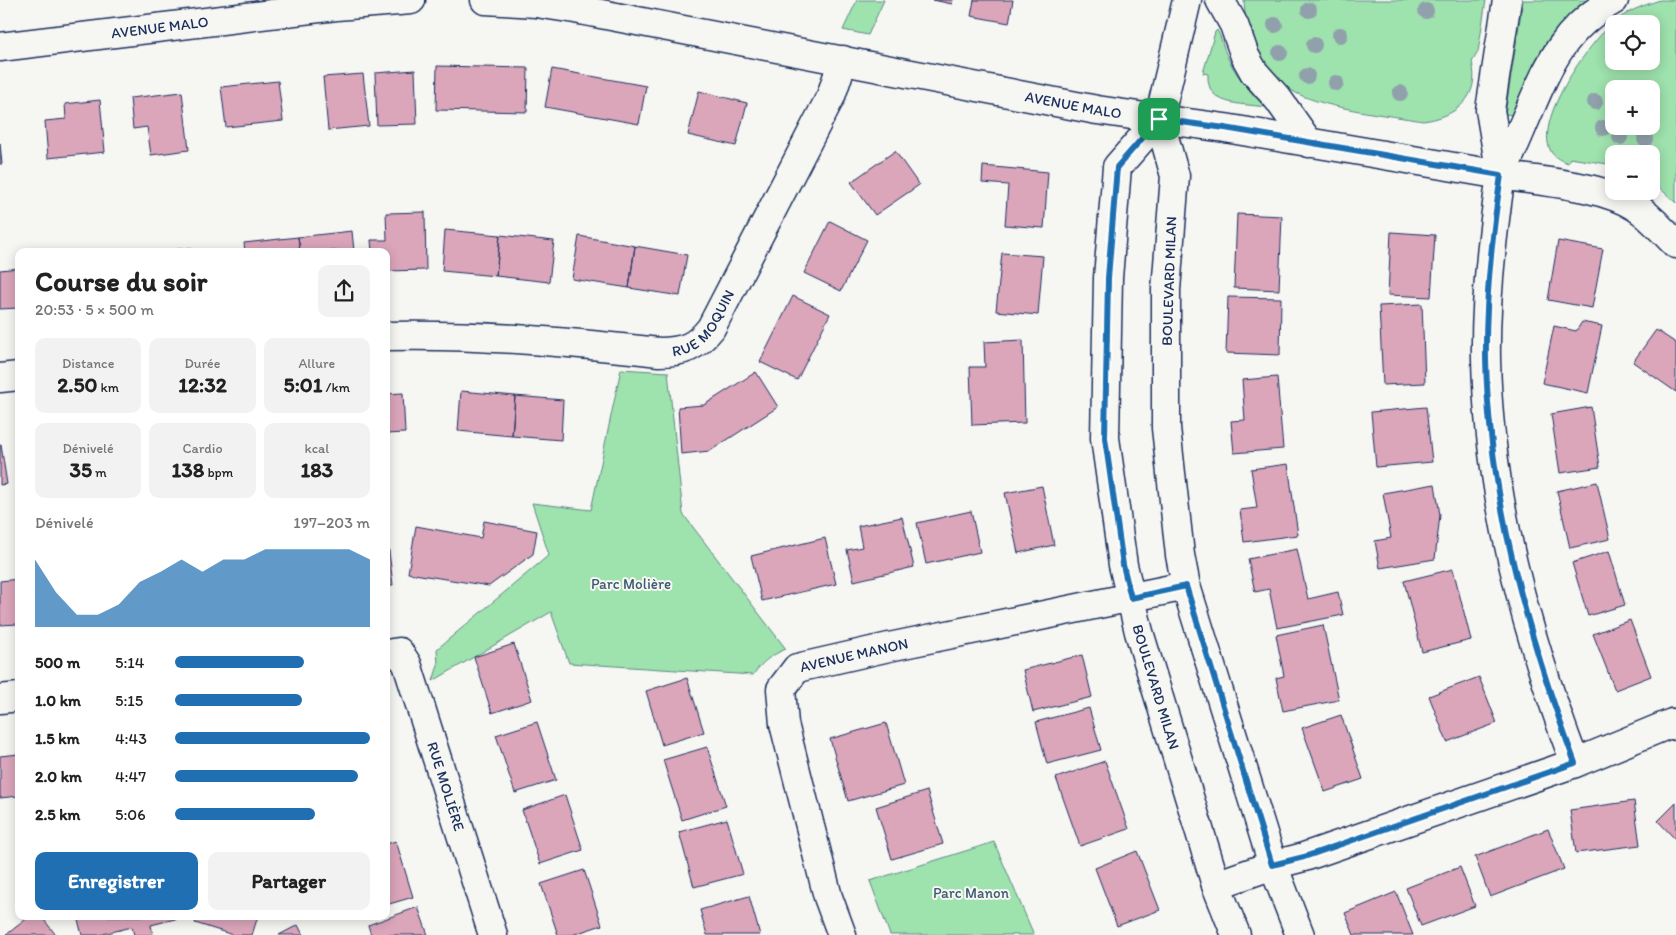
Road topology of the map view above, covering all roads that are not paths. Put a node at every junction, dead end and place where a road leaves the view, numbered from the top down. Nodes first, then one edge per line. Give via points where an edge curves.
1 (411, 0) edge
2 (485, 0) edge
3 (1187, 0) edge
4 (1220, 0) edge
5 (1507, 0) edge
6 (1614, 0) edge
7 (0, 47) edge
8 (843, 60) junction
9 (1159, 119) junction
10 (1309, 143) junction
11 (1501, 175) junction
12 (1676, 244) edge
13 (390, 336) edge
14 (15, 376) edge
15 (0, 378) edge
16 (1186, 586) junction
17 (1131, 598) junction
18 (390, 653) edge
19 (15, 697) edge
20 (0, 699) edge
21 (1676, 726) edge
22 (1575, 763) junction
23 (1272, 865) junction
24 (1216, 885) junction
25 (493, 935) edge
26 (842, 935) edge
27 (1236, 935) edge
28 (1300, 935) edge

1 - 7 main road, AVENUE MALO via 336,6
2 - 8 main road, AVENUE MALO via 575,9
3 - 9 main road, BOULEVARD MILAN
4 - 10 main road via 1254,72
5 - 11 main road via 1490,110
6 - 11 main road via 1590,15 1561,46 1543,78
8 - 9 main road, AVENUE MALO via 1097,110
8 - 13 main road, RUE MOQUIN via 831,96 711,328 693,346 683,351 659,352 489,337
9 - 10 main road, AVENUE MALO
9 - 16 main road, BOULEVARD MILAN via 1175,176 1166,290 1166,428
9 - 17 main road, BOULEVARD MILAN via 1117,167 1108,278 1105,438 1123,565
10 - 11 main road, AVENUE MALO
11 - 12 main road, AVENUE MALO via 1596,191 1624,200 1650,217
11 - 22 main road via 1494,220 1486,330 1492,451 1503,520 1526,614 1543,676
14 - 15 main road
16 - 17 main road, AVENUE MANON
16 - 23 main road, BOULEVARD MILAN
17 - 24 main road, BOULEVARD MILAN
17 - 26 main road, AVENUE MANON via 889,647 796,668 791,673 781,689 784,724 828,896
18 - 25 main road, RUE MOLIÈRE via 399,652 407,664
19 - 20 main road
21 - 22 main road via 1672,723
22 - 23 main road via 1304,857
23 - 24 main road
23 - 28 main road, BOULEVARD MILAN
24 - 27 main road, BOULEVARD MILAN

